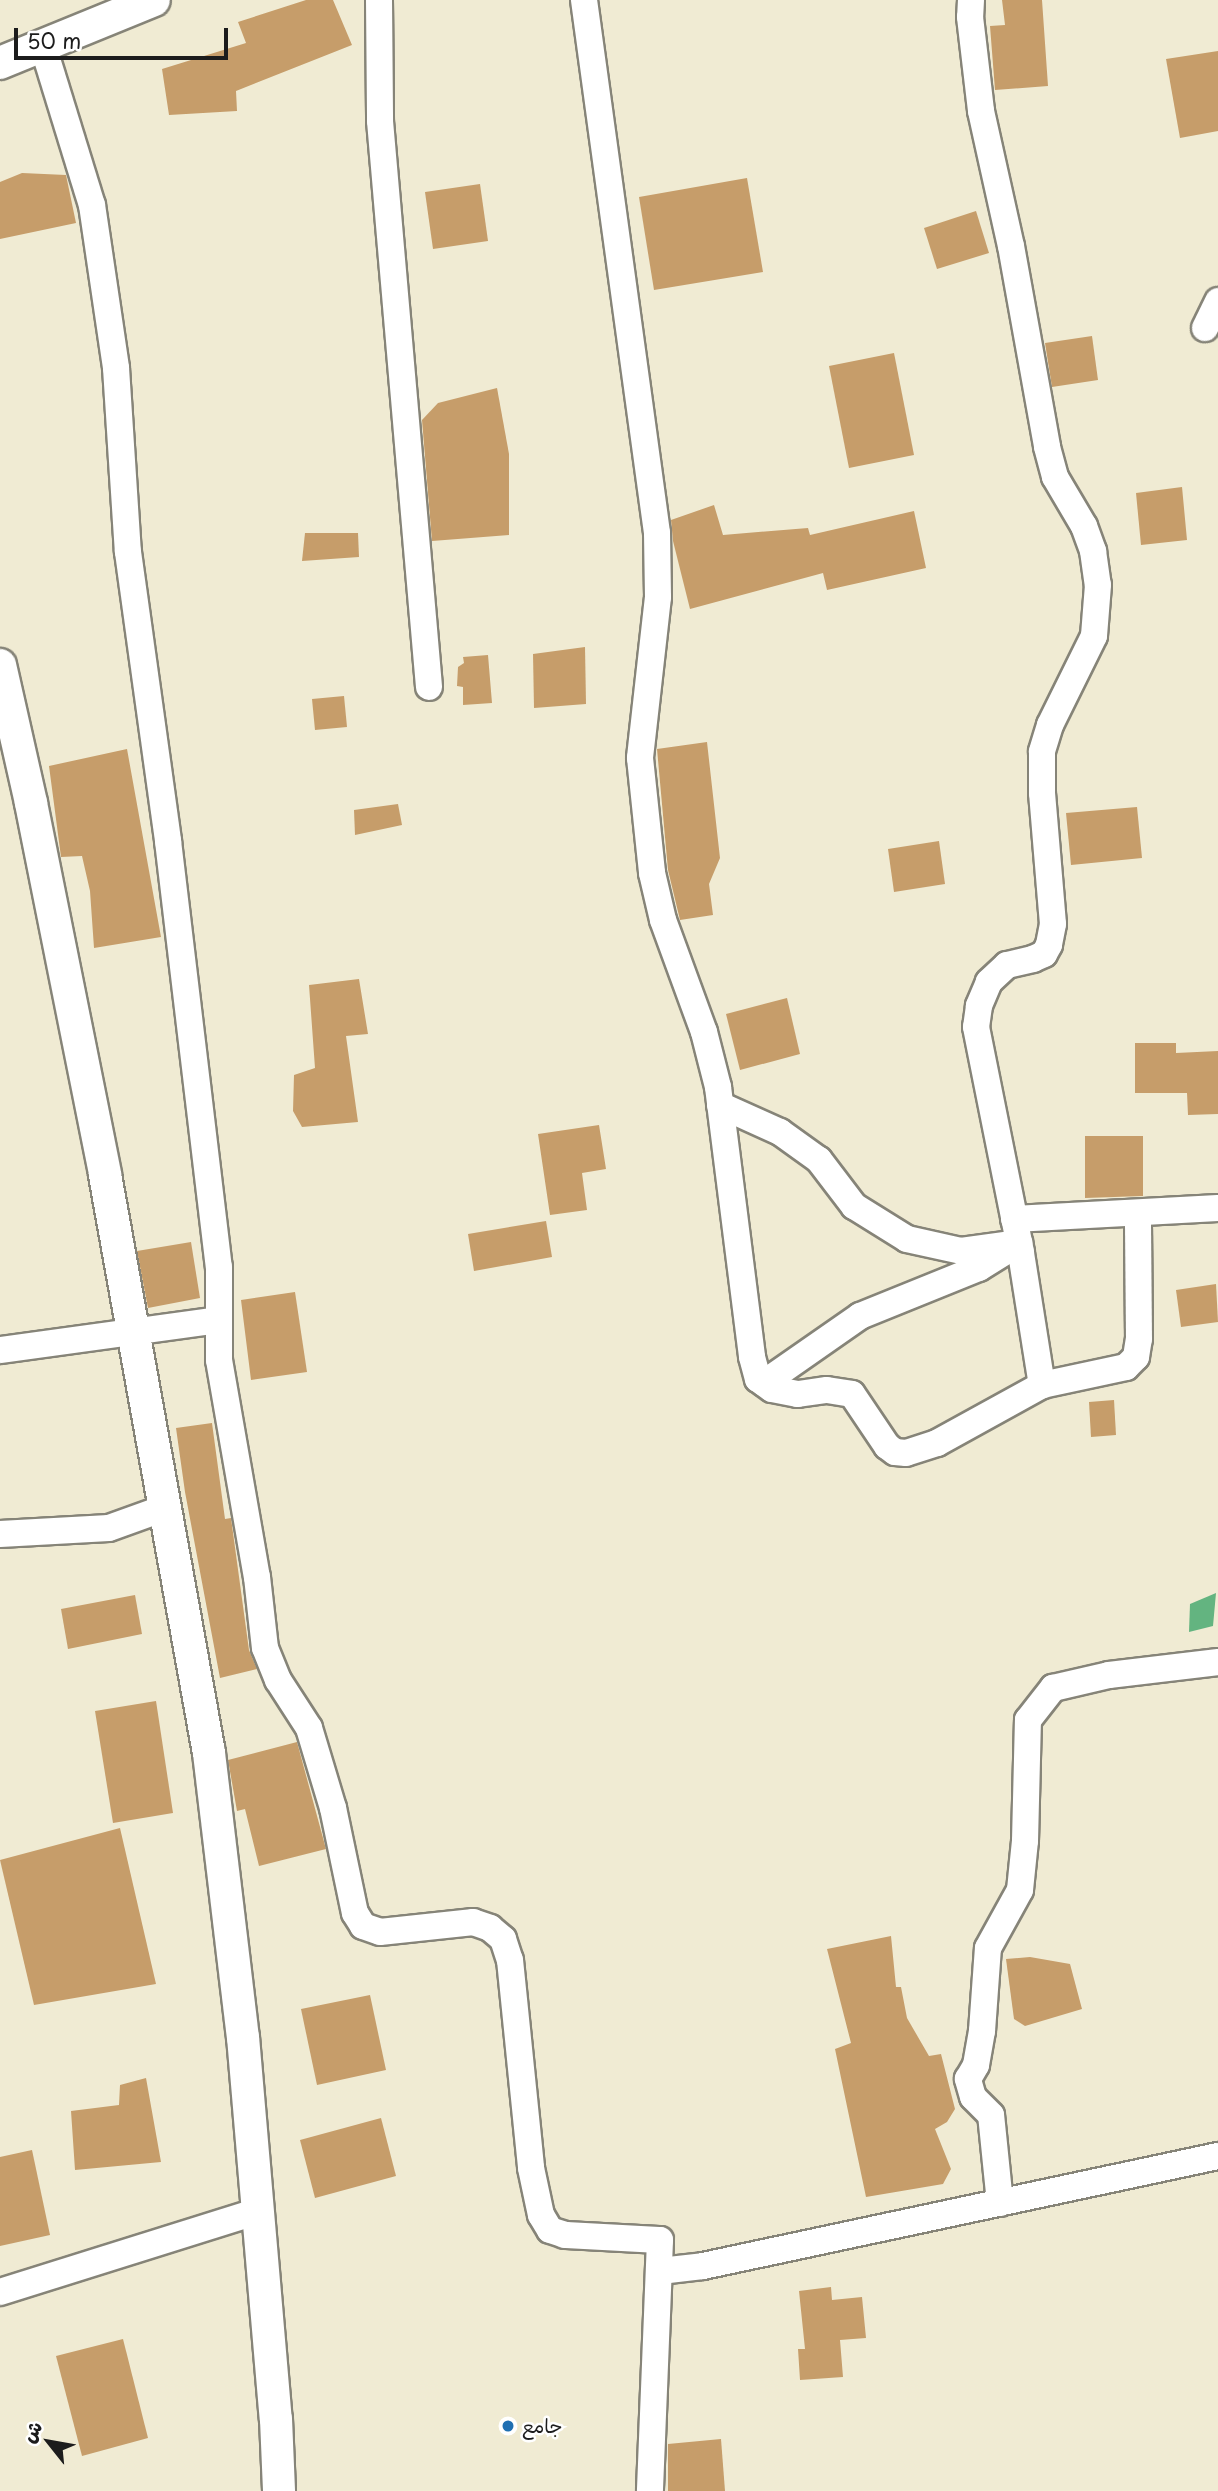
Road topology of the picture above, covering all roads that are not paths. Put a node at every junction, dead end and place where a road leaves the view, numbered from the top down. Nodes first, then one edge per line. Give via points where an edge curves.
1 (154, 0) edge
2 (379, 0) edge
3 (584, 0) edge
4 (971, 0) edge
5 (43, 46) junction
6 (0, 63) edge
7 (1218, 301) edge
8 (1205, 328) dead end
9 (0, 665) edge
10 (429, 687) dead end
11 (720, 1105) junction
12 (1218, 1208) edge
13 (1138, 1213) junction
14 (1016, 1231) junction
15 (218, 1320) junction
16 (133, 1331) junction
17 (0, 1350) edge
18 (764, 1384) junction
19 (1042, 1385) junction
20 (165, 1508) junction
21 (0, 1534) edge
22 (1218, 1662) edge
23 (1218, 2156) edge
24 (1000, 2203) junction
25 (258, 2211) junction
26 (660, 2271) junction
27 (0, 2292) edge
28 (279, 2491) edge
29 (650, 2491) edge

1 - 5 street
2 - 10 street via 380,121
3 - 11 street via 657,533 658,597 640,758 653,873 676,961 704,1032
4 - 14 street via 981,111 1047,447 1055,477 1088,538 1098,585 1094,636 1050,725 1042,752 1053,924 1049,945 1044,954 1007,965 989,982 976,1027
5 - 6 street
5 - 15 street via 92,205 116,368 128,552 219,1267
7 - 8 street
9 - 16 street via 32,803
11 - 14 street via 780,1132 819,1160 854,1206 907,1239 961,1251
11 - 18 street via 752,1357 758,1380
12 - 13 street
13 - 14 street
13 - 19 street via 1136,1357 1125,1367
14 - 18 street via 979,1268 860,1316
14 - 19 street
15 - 16 street
15 - 26 street via 219,1360 265,1648 278,1680 309,1728 333,1808 355,1913 363,1926 380,1932 473,1922 503,1939 510,1960 522,2092 541,2215 550,2230 565,2235 660,2240
16 - 17 street
16 - 20 street
18 - 19 street via 798,1394 828,1390 852,1394 887,1446 906,1453 937,1443
20 - 21 street via 109,1528
20 - 25 street via 209,1753 243,2037
22 - 24 street via 1109,1675 1053,1688 1028,1720 1020,1890 988,1948 982,2031 976,2065 968,2079 973,2096 991,2115
23 - 24 street
24 - 26 street via 703,2266
25 - 27 street
25 - 28 street
26 - 29 street

